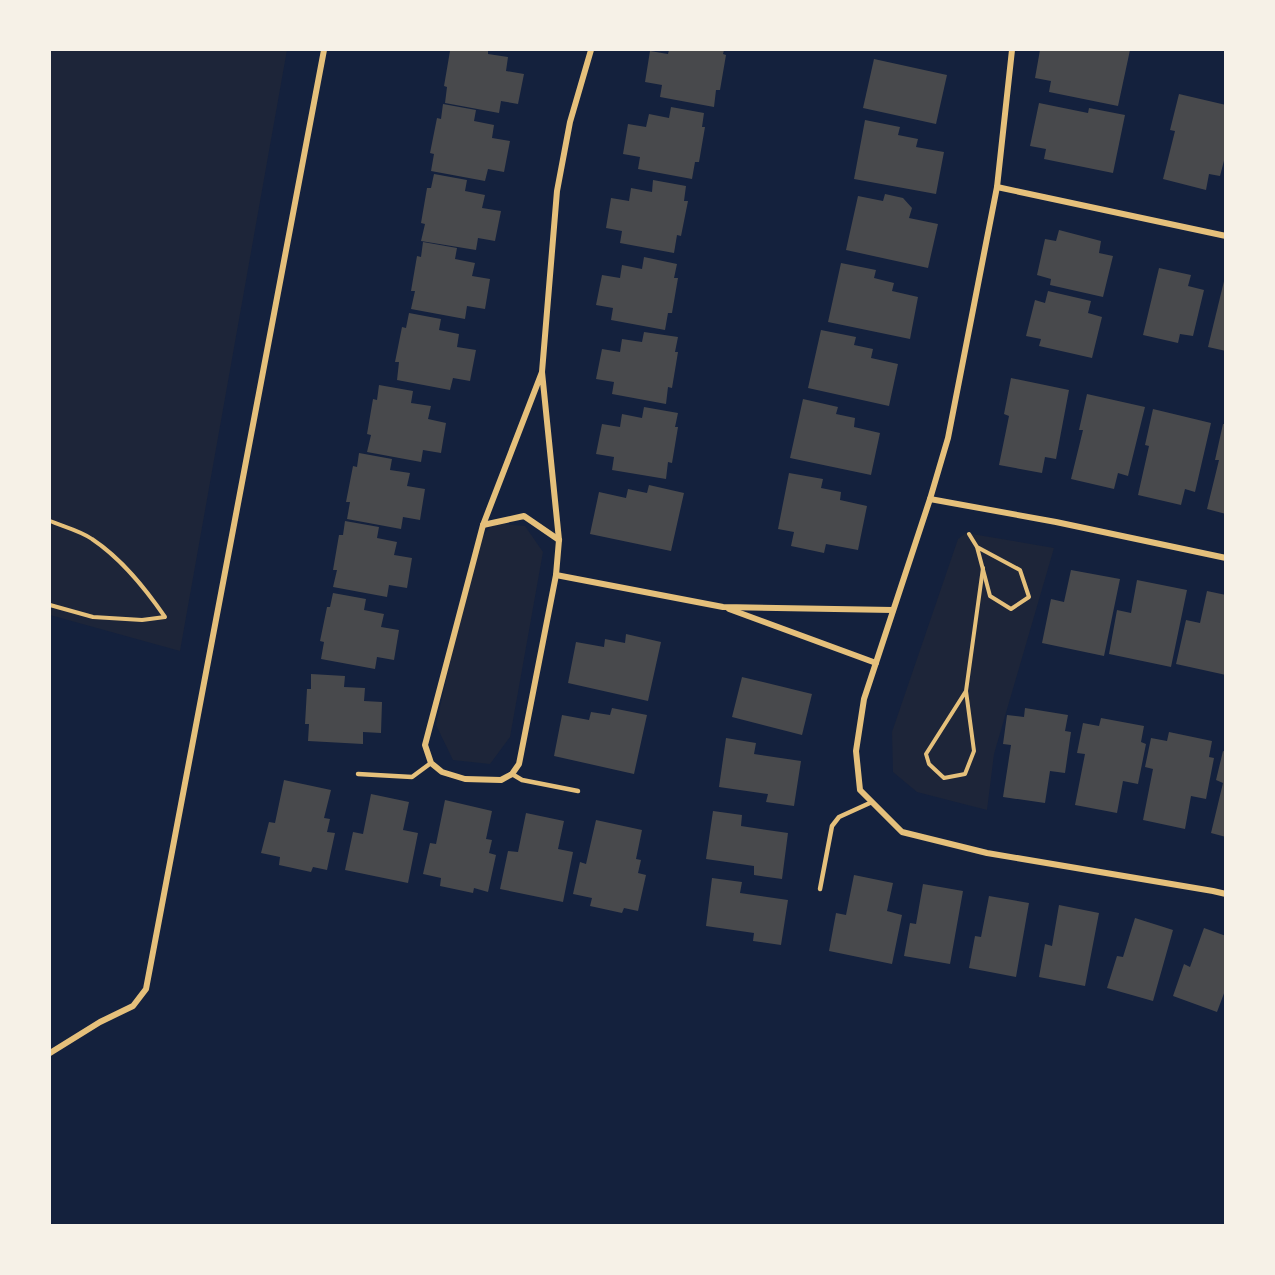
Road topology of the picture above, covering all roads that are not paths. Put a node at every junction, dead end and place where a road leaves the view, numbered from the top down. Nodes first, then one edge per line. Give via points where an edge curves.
1 (324, 50) edge
2 (591, 50) edge
3 (1012, 50) edge
4 (997, 187) junction
5 (1226, 236) edge
6 (542, 372) junction
7 (930, 499) junction
8 (483, 525) junction
9 (559, 540) junction
10 (1226, 558) edge
11 (556, 575) junction
12 (723, 607) junction
13 (893, 610) junction
14 (876, 663) junction
15 (431, 763) junction
16 (358, 774) dead end
17 (512, 774) junction
18 (578, 791) dead end
19 (872, 802) junction
20 (820, 889) dead end
21 (1226, 894) edge
22 (50, 1053) edge

1 - 22 street via 146,989 133,1006
2 - 6 street via 570,122 557,191
3 - 4 street
4 - 5 street
4 - 7 street via 948,438
6 - 8 street
6 - 9 street
7 - 10 street
7 - 13 street
8 - 9 street via 524,516
8 - 15 street via 425,745
9 - 11 street
11 - 12 street
11 - 17 street via 519,764
12 - 13 street
12 - 14 street
13 - 14 street
14 - 19 street via 864,699 856,751 860,790
15 - 16 lane via 412,777
15 - 17 street via 442,772 465,779 501,780
17 - 18 lane via 522,780
19 - 20 lane via 839,817 832,826
19 - 21 street via 902,832 987,853

